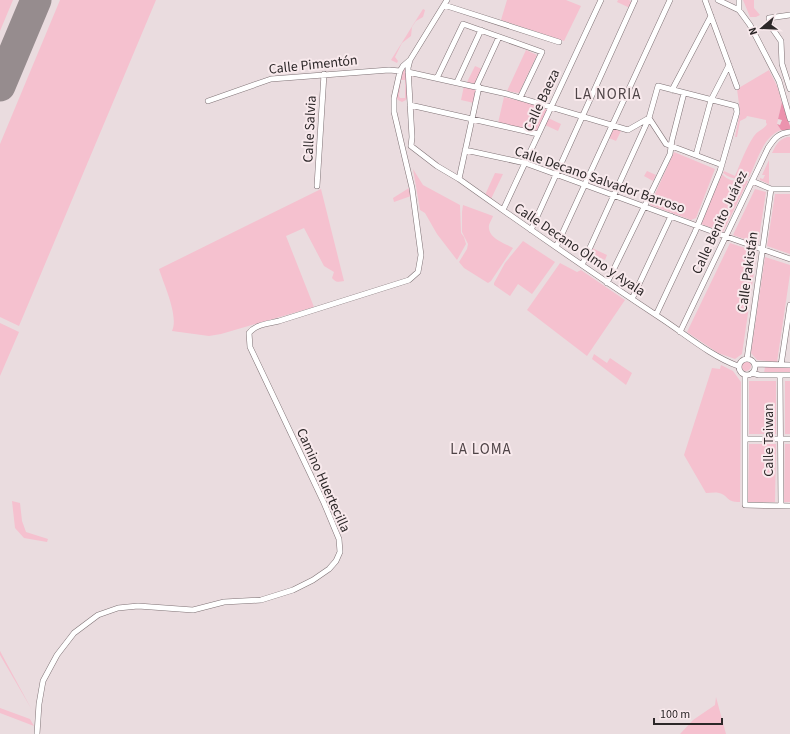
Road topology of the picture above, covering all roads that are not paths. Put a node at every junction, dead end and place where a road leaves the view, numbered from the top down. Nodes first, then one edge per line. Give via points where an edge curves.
1 (601, 0) edge
2 (635, 0) edge
3 (670, 0) edge
4 (705, 0) edge
5 (718, 0) edge
6 (739, 0) edge
7 (446, 2) edge
8 (739, 10) junction
9 (790, 15) edge
10 (711, 16) junction
11 (481, 30) junction
12 (499, 37) junction
13 (559, 42) dead end
14 (410, 60) junction
15 (729, 65) junction
16 (400, 71) junction
17 (408, 72) junction
18 (324, 74) junction
19 (437, 78) junction
20 (457, 82) junction
21 (478, 87) junction
22 (737, 87) dead end
23 (790, 89) edge
24 (672, 90) junction
25 (684, 93) junction
26 (520, 98) junction
27 (711, 100) junction
28 (208, 101) dead end
29 (410, 105) junction
30 (551, 106) junction
31 (582, 116) junction
32 (649, 118) junction
33 (473, 119) junction
34 (790, 119) edge
35 (612, 125) junction
36 (790, 132) edge
37 (538, 134) junction
38 (671, 145) junction
39 (411, 146) junction
40 (402, 147) junction
41 (465, 150) junction
42 (696, 155) junction
43 (525, 163) junction
44 (722, 165) junction
45 (556, 174) junction
46 (459, 179) junction
47 (752, 181) junction
48 (585, 185) junction
49 (318, 186) dead end
50 (771, 189) junction
51 (790, 189) edge
52 (614, 196) junction
53 (644, 207) junction
54 (503, 210) junction
55 (670, 216) junction
56 (698, 226) junction
57 (531, 230) junction
58 (726, 236) junction
59 (556, 247) junction
60 (762, 250) junction
61 (790, 259) edge
62 (582, 265) junction
63 (608, 283) junction
64 (632, 299) junction
65 (790, 305) edge
66 (656, 315) junction
67 (680, 332) junction
68 (747, 358) junction
69 (755, 364) junction
70 (781, 364) junction
71 (790, 365) edge
72 (738, 366) junction
73 (752, 373) junction
74 (745, 375) junction
75 (780, 375) junction
76 (790, 375) edge
77 (745, 439) junction
78 (780, 439) junction
79 (790, 439) edge
80 (781, 506) junction
81 (790, 506) edge
82 (37, 734) edge

1 - 30 street, Calle Baeza
2 - 31 street
3 - 35 street
4 - 10 street
5 - 8 street
6 - 8 street
7 - 13 street
7 - 14 street
8 - 34 street via 767,56 779,82
9 - 23 street via 769,18 780,41 782,64
10 - 15 street
10 - 24 street
11 - 12 street
11 - 19 street via 463,24
11 - 20 street
12 - 21 street
12 - 26 street via 542,52
14 - 16 street
14 - 17 street
15 - 22 street
15 - 27 street
16 - 18 street, Calle Pimentón
16 - 40 street via 394,98 394,112
17 - 19 street
17 - 29 street
18 - 28 street, Calle Pimentón via 271,79
18 - 49 street, Calle Salvia
19 - 20 street
20 - 21 street
21 - 26 street
21 - 33 street
24 - 25 street
24 - 32 street via 658,86
25 - 27 street
25 - 38 street
26 - 30 street
27 - 42 street
27 - 44 street via 736,106
29 - 33 street
29 - 39 street
30 - 31 street
30 - 37 street, Calle Baeza
31 - 35 street
31 - 45 street
32 - 35 street via 628,130
32 - 38 street via 666,144
32 - 52 street
33 - 37 street
33 - 41 street
35 - 48 street
36 - 47 street, Calle Benito Juárez via 784,132 776,137
37 - 43 street, Calle Baeza
38 - 42 street
38 - 53 street via 670,154
39 - 40 street
39 - 46 street, Calle Decano Olmo y Ayala
40 - 82 street, Camino Huertecilla via 417,212 422,255 418,272 409,280 258,326 249,333 250,347 324,503 338,539 340,552 336,561 313,580 293,590 261,600 224,602 193,610 138,606 118,608 98,615 74,633 57,655 43,681
41 - 43 street, Calle Decano Salvador Barroso
41 - 46 street
42 - 44 street
43 - 45 street, Calle Decano Salvador Barroso
43 - 54 street, Calle Baeza
44 - 56 street
45 - 48 street, Calle Decano Salvador Barroso
45 - 57 street
46 - 54 street, Calle Decano Olmo y Ayala
47 - 50 street
47 - 58 street, Calle Benito Juárez
48 - 52 street, Calle Decano Salvador Barroso
48 - 59 street
50 - 51 street
50 - 60 street, Calle Pakistán
52 - 53 street, Calle Decano Salvador Barroso
52 - 62 street
53 - 55 street, Calle Decano Salvador Barroso
53 - 63 street
54 - 57 street, Calle Decano Olmo y Ayala
55 - 56 street, Calle Decano Salvador Barroso
55 - 64 street
56 - 58 street, Calle Decano Salvador Barroso
56 - 66 street
57 - 59 street, Calle Decano Olmo y Ayala
58 - 60 street, Calle Decano Salvador Barroso
58 - 67 street, Calle Benito Juárez
59 - 62 street, Calle Decano Olmo y Ayala
60 - 61 street, Calle Decano Salvador Barroso
60 - 68 street, Calle Pakistán
62 - 63 street, Calle Decano Olmo y Ayala
63 - 64 street, Calle Decano Olmo y Ayala
64 - 66 street, Calle Decano Olmo y Ayala
65 - 70 street
66 - 67 street, Calle Decano Olmo y Ayala
67 - 72 street, Calle Decano Olmo y Ayala
68 - 69 street
68 - 72 street
69 - 70 street
69 - 73 street
70 - 71 street
72 - 74 street via 740,372
73 - 74 street
73 - 75 street
74 - 77 street
75 - 76 street
75 - 78 street, Calle Taiwan
77 - 78 street
77 - 80 street via 745,505
78 - 79 street
78 - 80 street, Calle Taiwan
80 - 81 street

